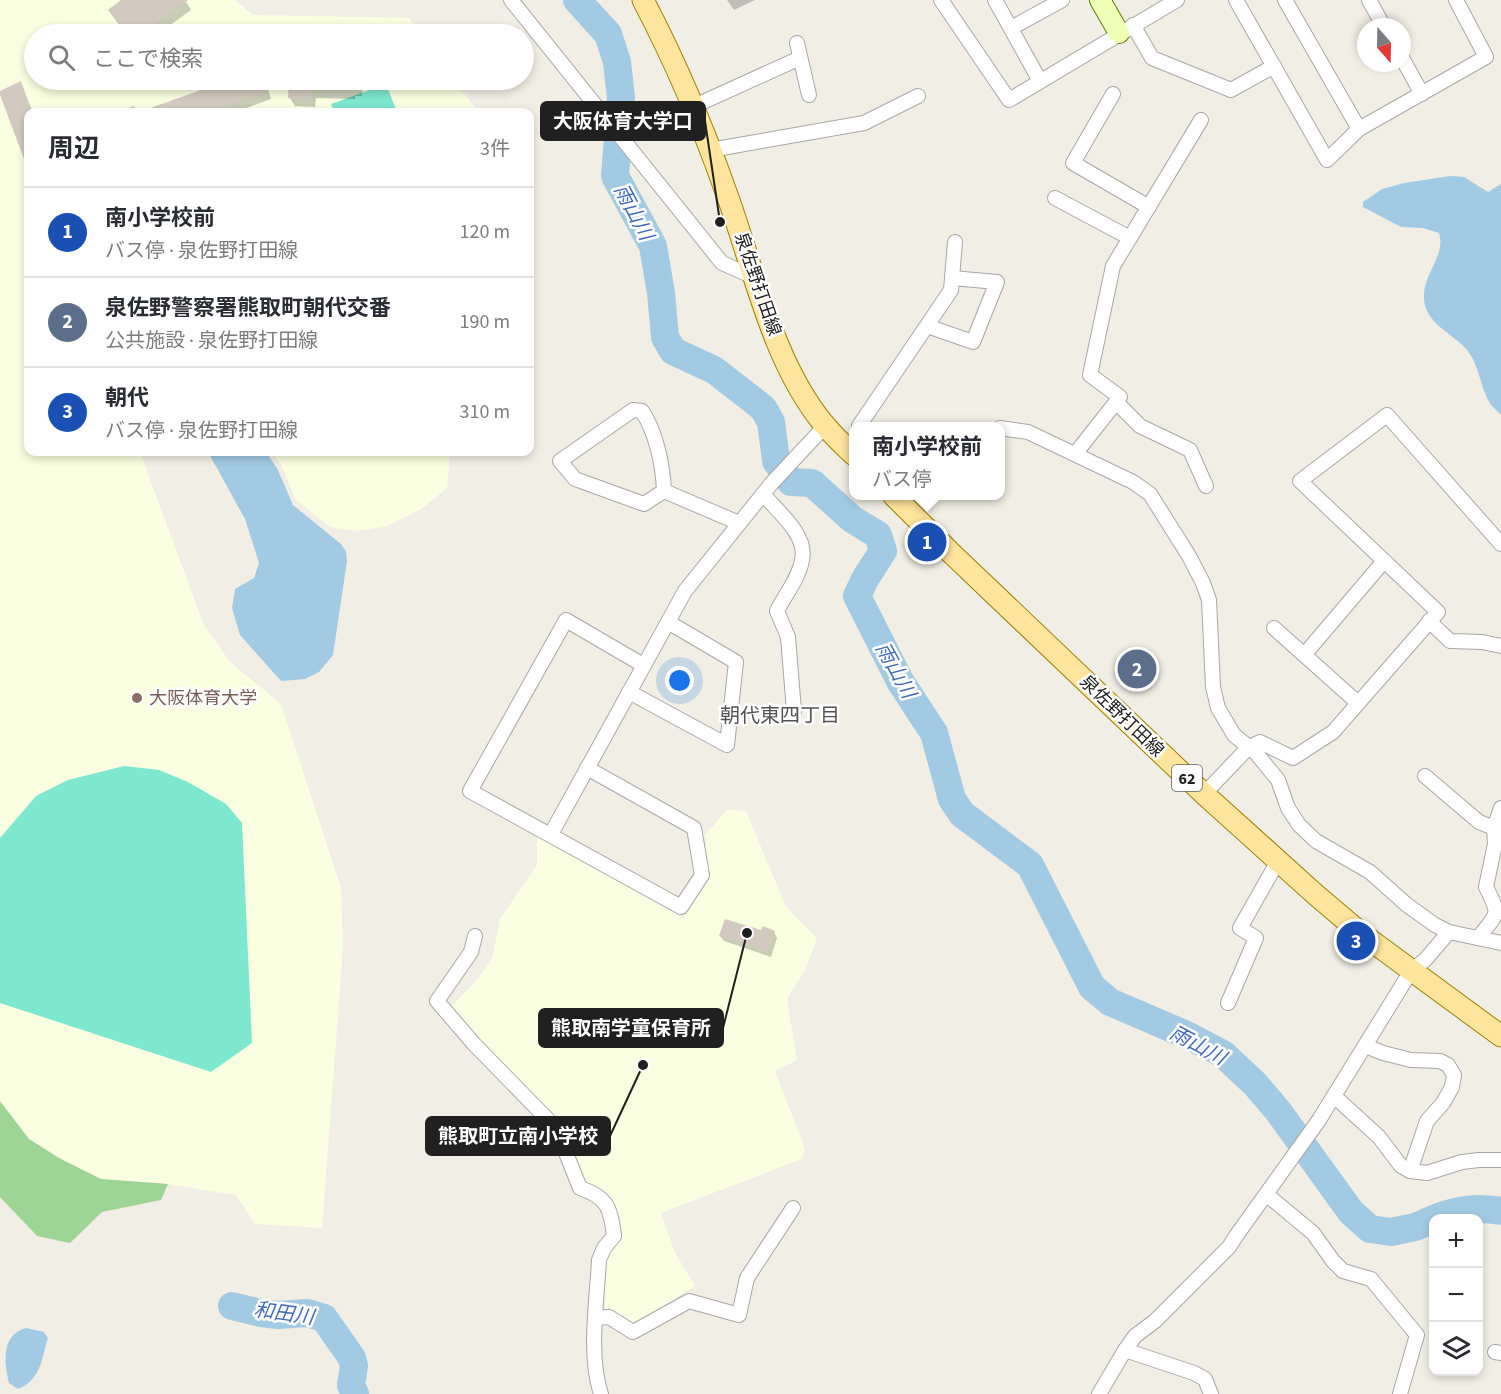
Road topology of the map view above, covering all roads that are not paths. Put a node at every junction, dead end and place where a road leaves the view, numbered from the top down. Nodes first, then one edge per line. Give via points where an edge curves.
1 (511, 0) edge
2 (643, 0) edge
3 (942, 0) edge
4 (995, 0) edge
5 (1062, 0) edge
6 (1100, 0) edge
7 (1177, 0) edge
8 (1236, 0) edge
9 (1285, 0) edge
10 (1369, 0) edge
11 (1456, 0) edge
12 (1379, 18) edge
13 (530, 24) edge
14 (534, 28) edge
15 (1011, 28) junction
16 (1126, 29) junction
17 (797, 43) dead end
18 (800, 58) junction
19 (1274, 66) junction
20 (1410, 72) edge
21 (1040, 81) junction
22 (1215, 83) junction
23 (1113, 94) dead end
24 (1422, 94) junction
25 (809, 95) dead end
26 (918, 96) dead end
27 (1209, 97) dead end
28 (692, 106) junction
29 (1201, 120) dead end
30 (1359, 129) junction
31 (710, 150) junction
32 (1055, 198) dead end
33 (1149, 207) junction
34 (1130, 238) junction
35 (955, 242) dead end
36 (754, 277) junction
37 (952, 278) junction
38 (927, 326) junction
39 (1116, 402) junction
40 (862, 422) edge
41 (825, 426) junction
42 (1005, 429) edge
43 (849, 443) edge
44 (1075, 454) junction
45 (1206, 486) dead end
46 (767, 489) junction
47 (664, 491) junction
48 (899, 500) edge
49 (739, 523) junction
50 (1501, 544) edge
51 (1384, 561) junction
52 (1429, 621) junction
53 (668, 622) junction
54 (1274, 628) dead end
55 (1501, 646) edge
56 (1304, 655) junction
57 (643, 665) junction
58 (629, 692) junction
59 (1358, 703) junction
60 (794, 711) dead end
61 (1249, 747) junction
62 (587, 768) junction
63 (1425, 776) dead end
64 (1204, 794) junction
65 (1501, 808) edge
66 (1494, 828) junction
67 (551, 834) junction
68 (1278, 861) junction
69 (1449, 932) junction
70 (475, 936) dead end
71 (1478, 938) junction
72 (1501, 943) edge
73 (1411, 971) junction
74 (1228, 1004) dead end
75 (1501, 1036) edge
76 (1366, 1046) junction
77 (1334, 1096) junction
78 (1501, 1161) edge
79 (1410, 1171) junction
80 (1267, 1195) junction
81 (792, 1208) dead end
82 (596, 1318) junction
83 (1125, 1350) junction
84 (601, 1394) edge
85 (1099, 1394) edge
86 (1211, 1394) edge
87 (1400, 1394) edge

1 - 13 street
2 - 28 main road, 泉佐野打田線
3 - 21 street via 1009,100
4 - 15 street
5 - 15 street
6 - 16 street
7 - 16 street
8 - 19 street
9 - 30 street
10 - 12 street
11 - 24 street via 1486,57
14 - 36 street via 722,263
15 - 21 street
16 - 21 street
16 - 22 street via 1152,58
17 - 18 street
18 - 25 street
18 - 28 street
19 - 22 street via 1231,90
19 - 30 street via 1327,160
20 - 24 street
22 - 27 street
23 - 33 street via 1072,163
24 - 30 street
26 - 31 street via 864,123
28 - 31 main road, 泉佐野打田線
29 - 33 street
31 - 36 main road, 泉佐野打田線
32 - 34 street
33 - 34 street
34 - 39 street via 1113,266 1090,375 1120,397
35 - 37 street
36 - 41 main road, 泉佐野打田線 via 793,376
37 - 38 street via 951,290
37 - 38 street via 998,282 973,342
38 - 40 street
39 - 44 street
39 - 45 street via 1140,426 1190,450
41 - 43 main road, 泉佐野打田線
41 - 46 street
42 - 44 street via 1028,432
44 - 61 street via 1150,494 1189,556 1209,600 1213,687 1218,708 1234,735
46 - 49 street
46 - 60 street via 795,531 803,558 777,610 788,637
47 - 47 street via 644,504 575,479 560,461 633,410 642,411 649,422
47 - 49 street
48 - 64 main road, 泉佐野打田線 / 62
49 - 53 street via 685,591
50 - 51 street via 1388,415 1300,481
51 - 52 street via 1438,612
51 - 56 street
52 - 55 street via 1450,641
52 - 59 street
53 - 57 street
53 - 58 street via 736,662 727,745
54 - 56 street
56 - 59 street
57 - 58 street
57 - 67 street via 566,620 470,791
58 - 62 street
59 - 61 street via 1333,732 1293,758 1260,742
61 - 64 street
61 - 69 street via 1268,765 1288,808 1316,841 1370,872 1407,905
62 - 67 street
62 - 67 street via 694,828 702,875 681,907
63 - 66 street via 1479,822
64 - 68 main road, 泉佐野打田線 / 62
65 - 66 street
66 - 71 street via 1495,844 1486,887 1498,906 1497,913
68 - 73 main road, 泉佐野打田線 / 62
68 - 74 street via 1240,928 1256,938
69 - 71 street
69 - 73 street
70 - 82 street via 471,952 437,1001 556,1128 580,1188 606,1201 614,1236 599,1260
71 - 72 street
73 - 75 main road, 泉佐野打田線 / 62
73 - 76 street
76 - 77 street
76 - 79 street via 1411,1060 1440,1061 1454,1075 1452,1087 1426,1121
77 - 79 street
77 - 80 street
78 - 79 street via 1462,1162 1427,1173
80 - 83 street via 1229,1247
80 - 87 street via 1314,1233 1343,1271 1371,1279 1417,1335
81 - 82 street via 747,1278 739,1315 689,1301 633,1332 609,1317
82 - 84 street via 595,1377
83 - 85 street
83 - 86 street via 1194,1373 1204,1379

